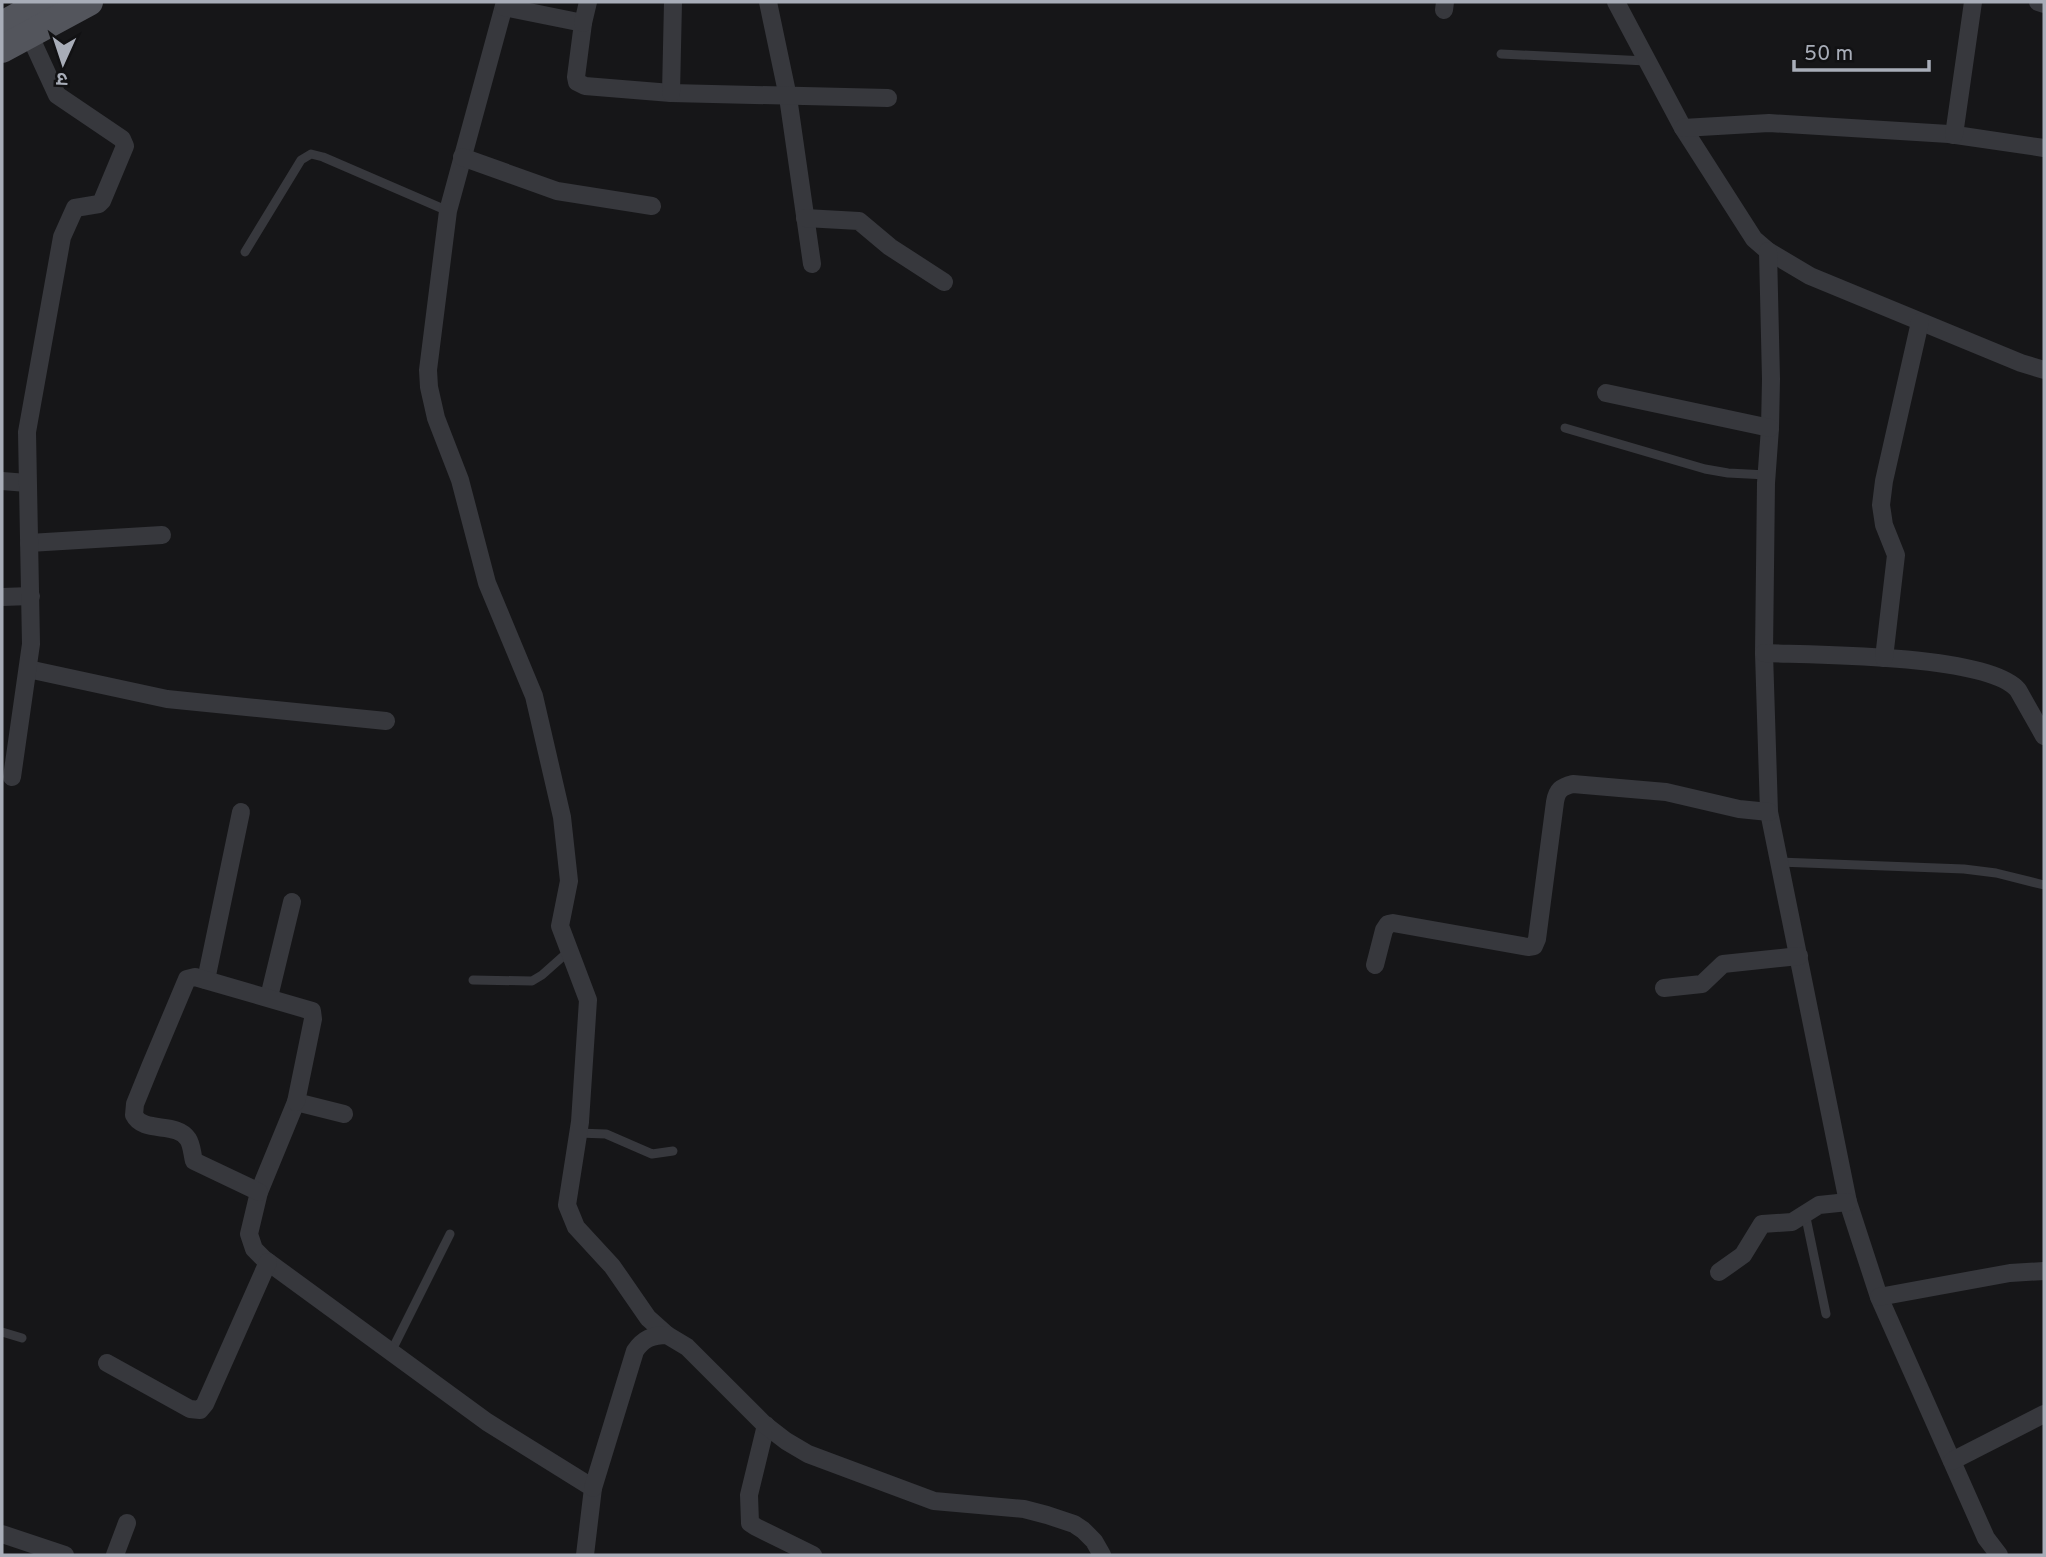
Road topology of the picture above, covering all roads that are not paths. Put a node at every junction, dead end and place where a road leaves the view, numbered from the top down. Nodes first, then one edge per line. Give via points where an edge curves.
1 (44, 2) edge
2 (89, 2) edge
3 (588, 2) edge
4 (673, 2) edge
5 (768, 2) edge
6 (1616, 2) edge
7 (1973, 2) edge
8 (2038, 2) edge
9 (2044, 4) edge
10 (504, 5) edge
11 (583, 23) junction
12 (2, 25) edge
13 (29, 34) junction
14 (2, 49) edge
15 (1501, 54) dead end
16 (1646, 61) junction
17 (671, 93) junction
18 (788, 97) junction
19 (888, 98) dead end
20 (1683, 128) junction
21 (1954, 135) junction
22 (2044, 148) edge
23 (462, 156) junction
24 (652, 206) dead end
25 (448, 211) junction
26 (805, 218) junction
27 (1768, 251) junction
28 (245, 252) dead end
29 (812, 264) dead end
30 (944, 282) dead end
31 (1920, 322) junction
32 (2044, 370) edge
33 (1606, 393) dead end
34 (1564, 428) dead end
35 (1770, 428) junction
36 (1767, 475) junction
37 (2, 481) edge
38 (27, 483) junction
39 (162, 535) dead end
40 (29, 543) junction
41 (31, 596) junction
42 (2, 597) edge
43 (1764, 653) junction
44 (1884, 658) junction
45 (28, 669) junction
46 (386, 721) dead end
47 (2044, 736) edge
48 (12, 776) dead end
49 (241, 812) dead end
50 (1769, 812) junction
51 (1779, 862) junction
52 (2044, 885) edge
53 (292, 902) dead end
54 (569, 951) junction
55 (1798, 956) junction
56 (1375, 965) dead end
57 (473, 979) dead end
58 (206, 980) junction
59 (1664, 988) dead end
60 (269, 997) junction
61 (296, 1102) junction
62 (344, 1114) dead end
63 (578, 1133) junction
64 (673, 1152) dead end
65 (259, 1192) junction
66 (1849, 1202) junction
67 (1805, 1213) junction
68 (450, 1234) dead end
69 (268, 1262) junction
70 (2044, 1271) edge
71 (1718, 1272) dead end
72 (1879, 1297) junction
73 (1826, 1314) dead end
74 (2, 1332) edge
75 (667, 1335) junction
76 (22, 1338) dead end
77 (391, 1352) junction
78 (107, 1363) dead end
79 (2044, 1414) edge
80 (766, 1426) junction
81 (1952, 1461) junction
82 (593, 1488) junction
83 (127, 1523) dead end
84 (2, 1534) edge
85 (65, 1555) edge
86 (115, 1555) edge
87 (585, 1555) edge
88 (813, 1555) edge
89 (1102, 1555) edge
90 (1998, 1555) edge

1 - 12 main road
2 - 13 main road
3 - 11 street
4 - 17 street
5 - 18 street
6 - 16 street
7 - 21 street
8 - 9 street
10 - 11 street
10 - 23 street
11 - 17 street via 576,77 580,84
13 - 14 main road
13 - 38 street via 57,95 125,146 102,201 75,208 62,237 27,432
15 - 16 lane
16 - 20 street
17 - 18 street
18 - 19 street
18 - 26 street
20 - 21 street via 1769,123
20 - 27 street via 1754,239
21 - 22 street
23 - 24 street via 557,191
23 - 25 street
25 - 28 lane via 311,154 301,160
25 - 54 street via 429,387 487,583 534,696 565,837 569,881 560,926
26 - 29 street
26 - 30 street via 859,221
27 - 31 street via 1810,276
27 - 35 street
31 - 32 street
31 - 44 street via 1881,505 1896,555
33 - 35 street
34 - 36 lane via 1705,469
35 - 36 street
36 - 43 street
37 - 38 street
38 - 40 street
39 - 40 street
40 - 41 street
41 - 42 street
41 - 45 street
43 - 44 street
43 - 50 street
44 - 47 street via 1972,670 2014,685
45 - 46 street via 167,699
45 - 48 street
49 - 58 street
50 - 51 street
50 - 56 street via 1666,792 1563,786 1555,802 1534,946 1388,923
51 - 52 lane via 1964,869
51 - 55 street
53 - 60 street
54 - 57 lane via 532,981
54 - 63 street via 589,1000
55 - 59 street via 1723,964 1702,984
55 - 66 street
58 - 60 street
58 - 65 street via 189,977 185,981 134,1115 141,1123 183,1134 194,1161
60 - 61 street via 308,1008 314,1015
61 - 62 street
61 - 65 street
63 - 64 lane via 606,1134 652,1154
63 - 75 street via 568,1194 570,1215 648,1318
65 - 69 street via 249,1234 254,1249
66 - 67 street via 1819,1205
66 - 72 street
67 - 71 street via 1789,1222 1759,1226 1743,1255
67 - 73 lane
68 - 77 lane
69 - 77 street
69 - 78 street via 200,1410 190,1409
70 - 72 street
72 - 81 street
74 - 76 lane
75 - 80 street via 687,1347
75 - 82 street via 648,1338 635,1352
77 - 82 street via 486,1422
79 - 81 street
80 - 88 street via 749,1495 750,1523
80 - 89 street via 808,1454 934,1501 1024,1509 1074,1524
81 - 90 street
82 - 87 street
83 - 86 street
84 - 85 street

